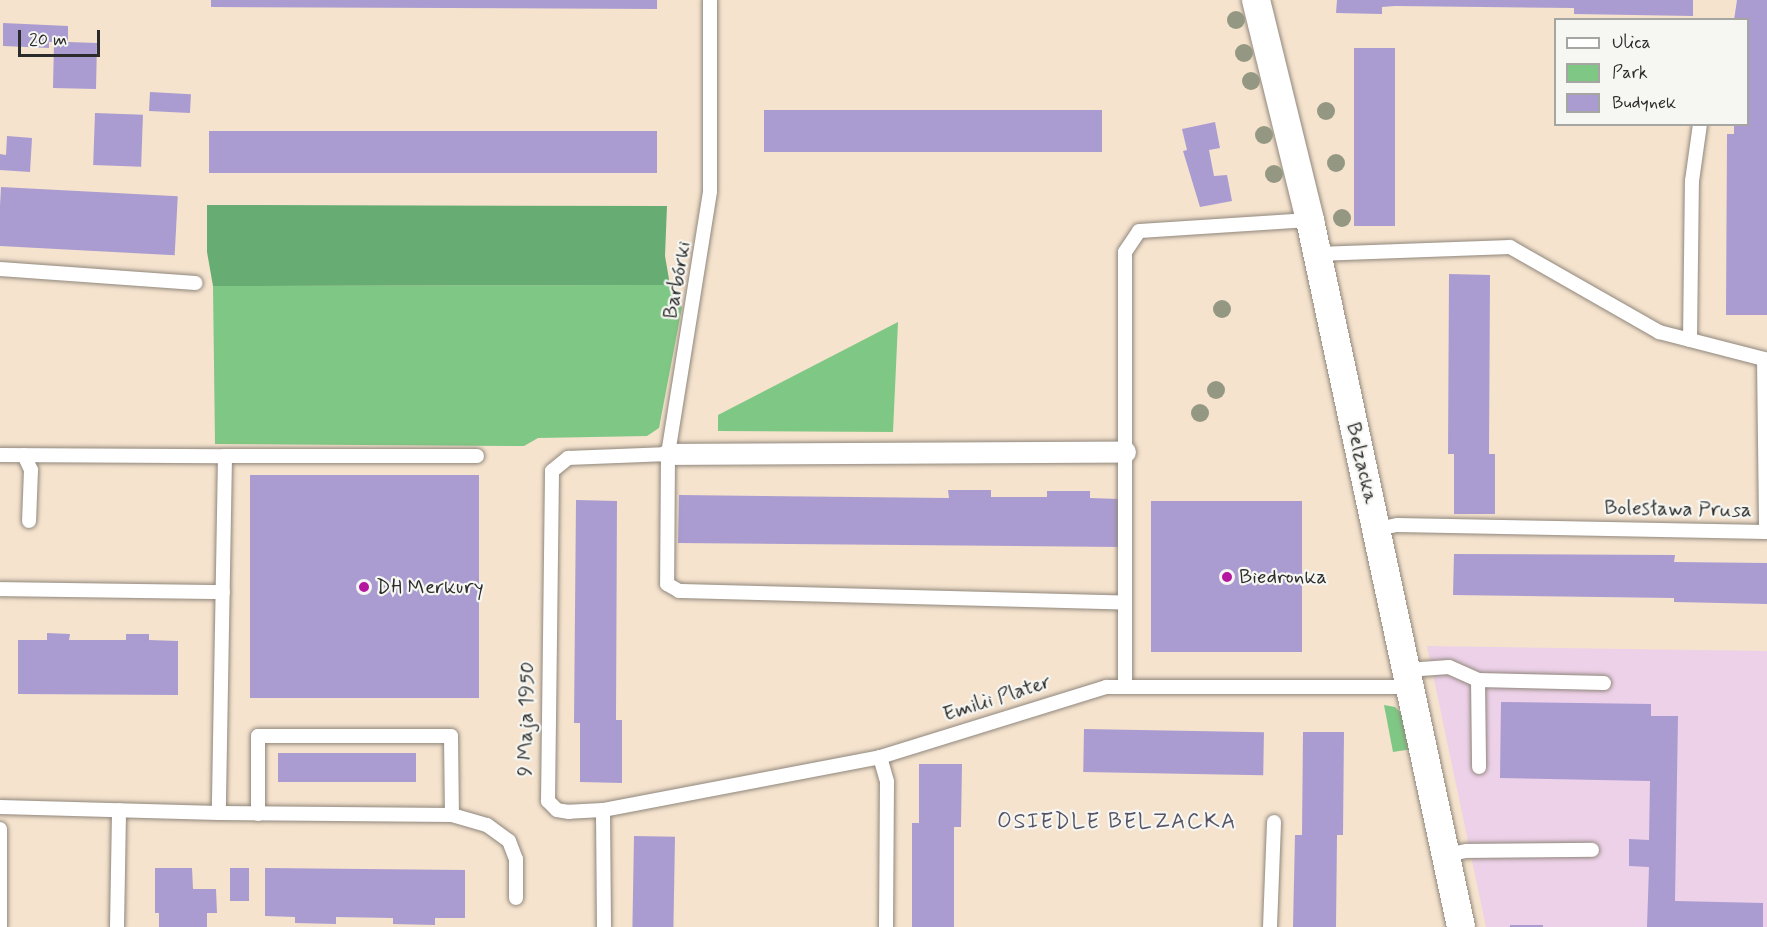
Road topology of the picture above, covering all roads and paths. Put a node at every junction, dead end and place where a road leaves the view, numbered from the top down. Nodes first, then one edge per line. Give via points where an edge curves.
1 (710, 0) edge
2 (1256, 0) edge
3 (1700, 126) edge
4 (1310, 220) junction
5 (1317, 254) junction
6 (5, 269) edge
7 (196, 283) dead end
8 (1690, 340) junction
9 (1766, 359) edge
10 (1125, 452) junction
11 (668, 454) junction
12 (0, 455) edge
13 (24, 455) junction
14 (225, 456) junction
15 (477, 456) dead end
16 (29, 521) dead end
17 (1377, 529) junction
18 (1766, 532) edge
19 (0, 589) edge
20 (223, 592) junction
21 (1125, 603) junction
22 (1408, 678) junction
23 (1478, 680) junction
24 (1604, 684) dead end
25 (1125, 686) junction
26 (880, 756) junction
27 (1479, 768) dead end
28 (0, 807) edge
29 (119, 810) junction
30 (603, 810) junction
31 (219, 813) junction
32 (258, 814) junction
33 (452, 815) junction
34 (1274, 822) dead end
35 (0, 829) edge
36 (1592, 850) dead end
37 (1446, 855) junction
38 (516, 898) dead end
39 (0, 927) edge
40 (117, 927) edge
41 (604, 927) edge
42 (886, 927) edge
43 (1270, 927) edge
44 (1461, 927) edge

1 - 11 lane, Barbórki via 710,190
2 - 4 street, Belzacka
3 - 8 lane via 1691,199
4 - 5 street, Belzacka
4 - 10 lane via 1139,231 1125,252
5 - 8 lane, Bolesława Prusa via 1510,247 1659,332
5 - 17 street, Belzacka
6 - 7 lane
8 - 9 lane, Bolesława Prusa
9 - 18 lane, Bolesława Prusa
10 - 11 street
10 - 21 lane
11 - 21 lane, Barbórki via 667,584 679,591
11 - 30 lane, 9 Maja 1950 via 582,456 558,462 551,484 548,801 557,810 568,812
12 - 13 lane
13 - 14 lane
13 - 16 lane via 30,470
14 - 15 lane
14 - 20 lane
17 - 18 lane, Bolesława Prusa via 1397,525
17 - 22 street, Belzacka
19 - 20 lane
20 - 31 lane
21 - 25 lane
22 - 23 lane, Emilii Plater via 1449,667
22 - 25 lane, Emilii Plater via 1372,690
22 - 37 street, Belzacka
23 - 24 lane
23 - 27 lane
25 - 26 lane, Emilii Plater via 1092,690
26 - 30 lane, Emilii Plater
26 - 42 lane via 887,782
28 - 29 lane
29 - 31 lane
29 - 40 lane
30 - 41 lane
31 - 32 lane
32 - 33 lane
32 - 33 lane via 258,736 451,736
33 - 38 lane via 487,825 508,841 516,859
34 - 43 lane
35 - 39 lane
36 - 37 lane via 1467,851
37 - 44 street, Belzacka

